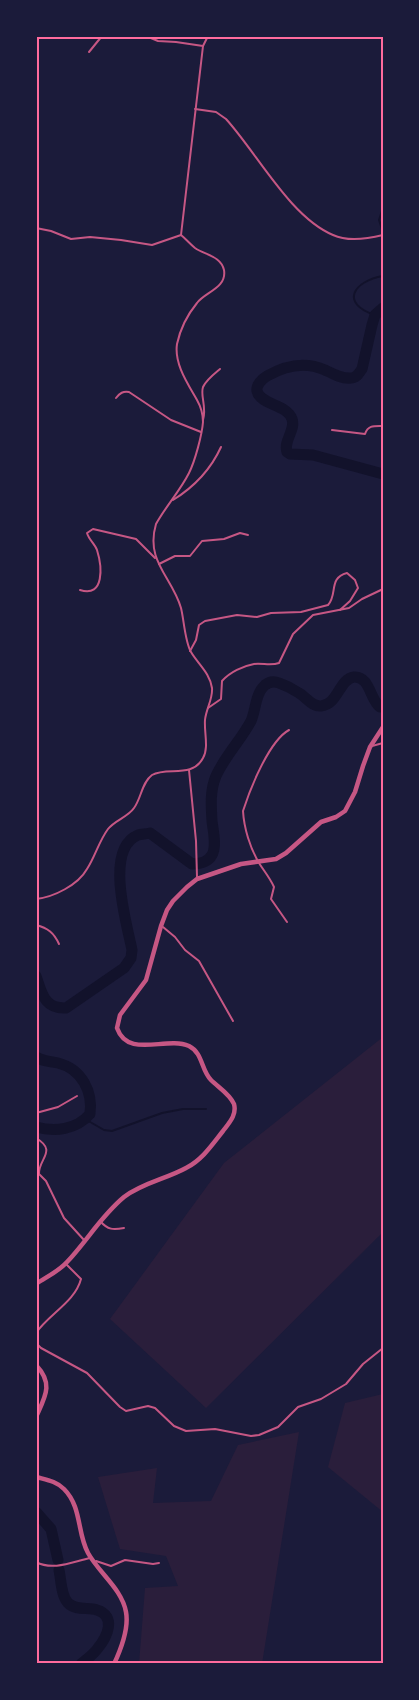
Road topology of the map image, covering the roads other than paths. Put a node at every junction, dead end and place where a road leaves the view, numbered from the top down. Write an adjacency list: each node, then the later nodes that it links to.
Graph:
1 (102, 36): 5 (lane)
2 (146, 36): 4 (lane)
3 (208, 36): 4 (lane)
4 (203, 46): 6 (lane)
5 (89, 52)
6 (195, 109): 8 (lane); 9 (lane)
7 (36, 228): 8 (lane)
8 (181, 235): 12 (lane)
9 (383, 235)
10 (220, 369): 12 (lane)
11 (116, 398): 15 (lane)
12 (203, 422): 15 (lane)
13 (383, 426): 14 (lane)
14 (332, 430)
15 (201, 432): 17 (lane)
16 (221, 446): 17 (lane)
17 (171, 501): 19 (lane)
18 (248, 535): 20 (lane)
19 (156, 558): 20 (lane); 22 (lane)
20 (158, 564): 24 (lane)
21 (383, 589): 23 (lane)
22 (80, 590)
23 (340, 610): 24 (lane); 25 (lane)
24 (190, 651): 25 (lane)
25 (208, 708): 30 (lane)
26 (383, 727): 29 (street)
27 (289, 730): 31 (lane)
28 (383, 743): 29 (lane)
29 (370, 747): 31 (street)
30 (189, 770): 32 (lane); 33 (lane)
31 (259, 863): 32 (street); 34 (lane)
32 (198, 879): 36 (street)
33 (36, 899)
34 (287, 922)
35 (36, 925): 37 (lane)
36 (161, 926): 38 (lane); 42 (street)
37 (59, 944)
38 (233, 1021)
39 (77, 1096): 40 (lane)
40 (36, 1112)
41 (36, 1138): 44 (lane)
42 (100, 1221): 43 (lane); 44 (street)
43 (124, 1228)
44 (85, 1242): 45 (street)
45 (66, 1264): 46 (street); 47 (lane)
46 (36, 1284)
47 (36, 1333)
48 (36, 1343): 49 (lane)
49 (383, 1348)
50 (36, 1365): 51 (street)
51 (36, 1417)
52 (36, 1477): 53 (street)
53 (92, 1559): 54 (lane); 55 (lane); 56 (street)
54 (36, 1562)
55 (159, 1563)
56 (114, 1664)

